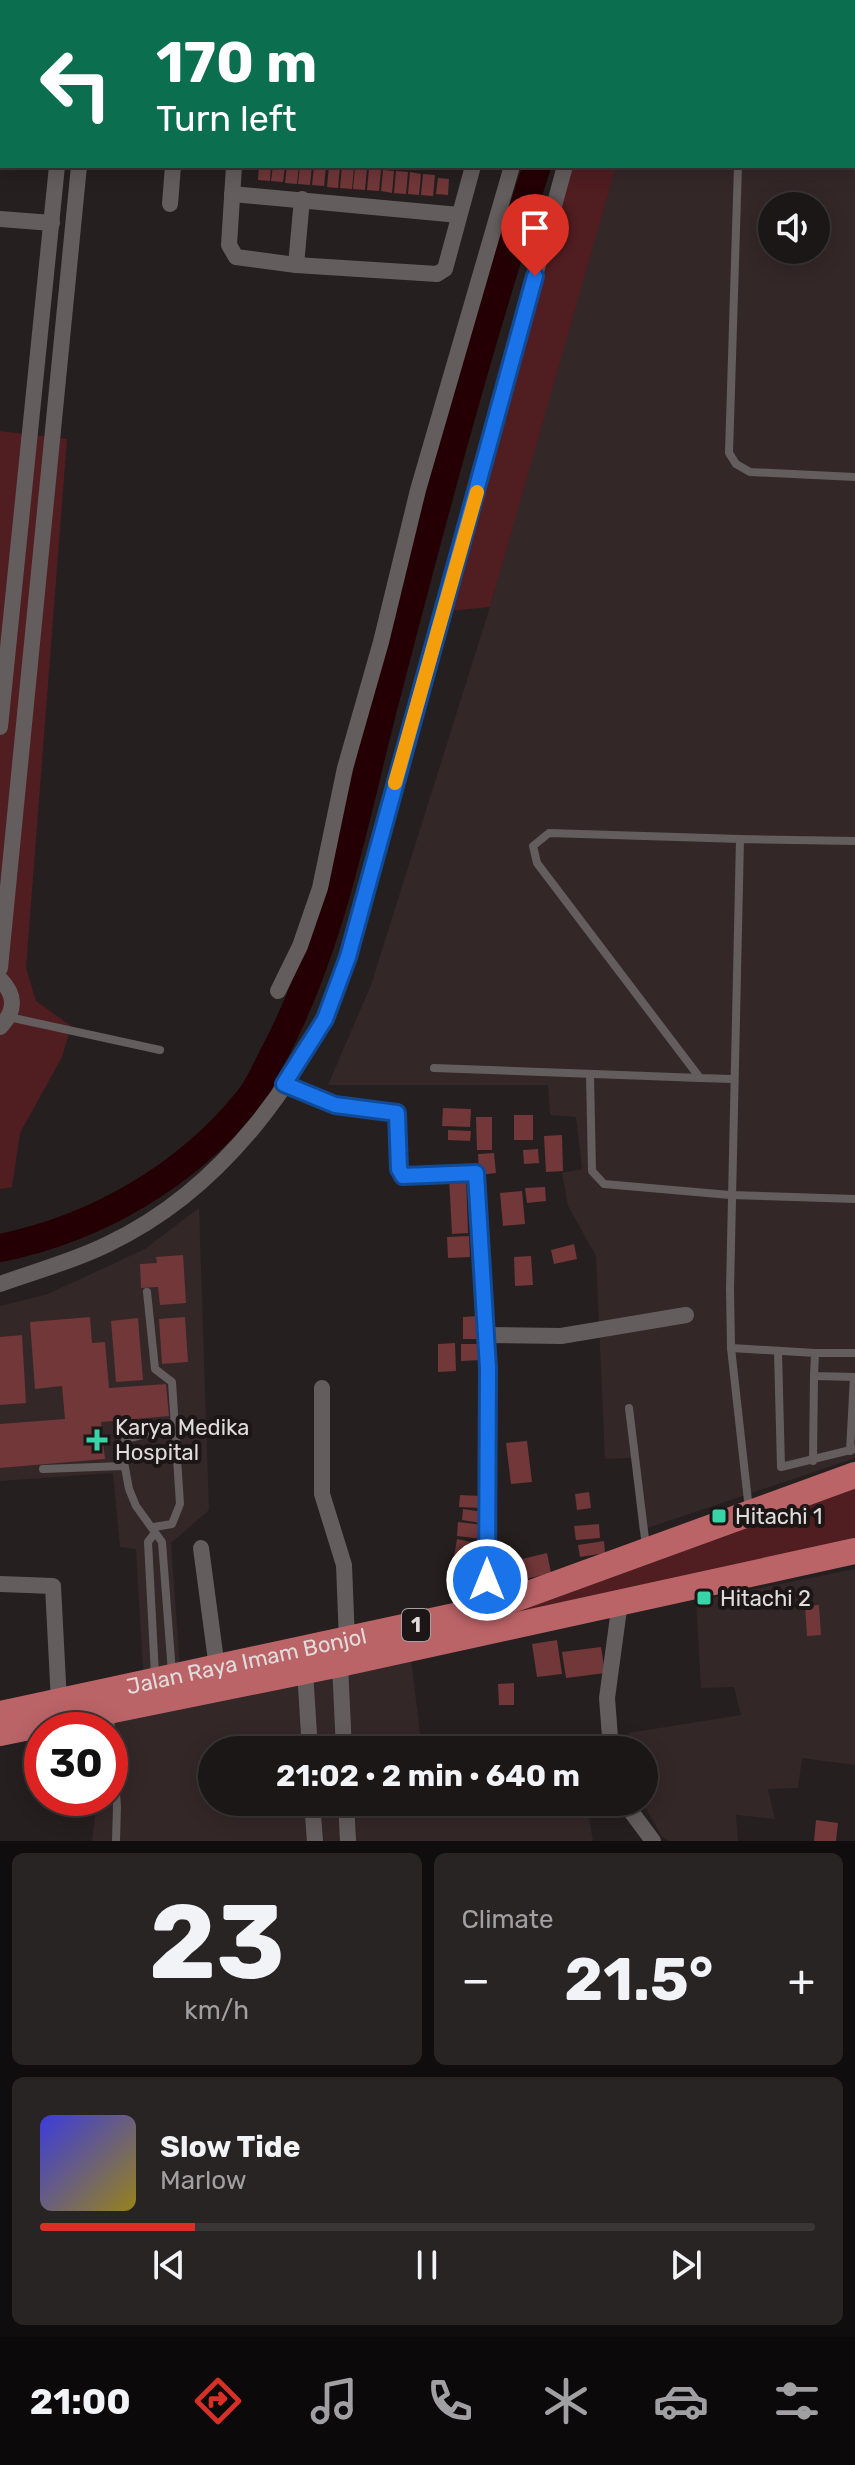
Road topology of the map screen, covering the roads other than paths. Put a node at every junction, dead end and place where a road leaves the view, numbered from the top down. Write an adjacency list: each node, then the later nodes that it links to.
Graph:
1 (57, 168): 14 (street)
2 (79, 168): 20 (street)
3 (173, 168): 11 (street)
4 (234, 168): 9 (street)
5 (472, 168): 12 (street)
6 (511, 168): 22 (street)
7 (564, 168): 29 (street)
8 (738, 168): 16 (lane)
9 (232, 194): 10 (street); 15 (street)
10 (302, 199): 12 (street); 15 (street)
11 (170, 204)
12 (459, 215): 15 (street)
13 (0, 219): 14 (street)
14 (52, 223): 17 (street)
15 (296, 265)
16 (855, 477)
17 (0, 727)
18 (740, 839): 19 (lane); 27 (lane); 28 (lane)
19 (855, 841)
20 (0, 968)
21 (0, 979): 23 (street)
22 (278, 991)
23 (5, 1022): 24 (lane)
24 (160, 1050)
25 (434, 1068): 26 (lane)
26 (590, 1074): 27 (lane); 30 (lane)
27 (700, 1078): 28 (lane)
28 (732, 1079): 30 (lane)
29 (284, 1084): 32 (street); 35 (street)
30 (730, 1195): 31 (lane); 36 (lane)
31 (855, 1199)
32 (0, 1284)
33 (147, 1292): 44 (lane)
34 (686, 1315): 35 (street)
35 (485, 1335): 56 (street)
36 (731, 1348): 37 (lane); 49 (lane)
37 (778, 1352): 38 (lane); 46 (lane)
38 (815, 1353): 39 (lane); 40 (lane)
39 (855, 1353)
40 (814, 1376): 41 (lane); 46 (lane)
41 (855, 1377): 45 (lane)
42 (322, 1388): 57 (street)
43 (629, 1408): 53 (lane)
44 (174, 1427): 47 (lane); 50 (lane)
45 (853, 1458): 46 (lane); 49 (highway, Jalan Raya Imam Bonjol / 1)
46 (813, 1461)
47 (123, 1466): 48 (lane); 50 (lane)
48 (43, 1469)
49 (749, 1511): 53 (highway, Jalan Raya Imam Bonjol / 1)
50 (154, 1531): 60 (lane); 60 (lane)
51 (201, 1548): 58 (street)
52 (855, 1551): 55 (highway, Jalan Raya Imam Bonjol / 1)
53 (646, 1552): 56 (highway, Jalan Raya Imam Bonjol / 1)
54 (0, 1584): 61 (street)
55 (620, 1602): 57 (highway, Jalan Raya Imam Bonjol / 1); 67 (street)
56 (487, 1609): 57 (highway, Jalan Raya Imam Bonjol / 1)
57 (344, 1652): 58 (highway, Jalan Raya Imam Bonjol / 1); 59 (highway, Jalan Raya Imam Bonjol / 1); 66 (street)
58 (217, 1668): 60 (highway, Jalan Raya Imam Bonjol / 1)
59 (305, 1671): 62 (highway, Jalan Raya Imam Bonjol / 1); 65 (street)
60 (164, 1680): 61 (highway, Jalan Raya Imam Bonjol / 1)
61 (59, 1702): 63 (highway, Jalan Raya Imam Bonjol / 1)
62 (110, 1711): 64 (highway, Jalan Raya Imam Bonjol / 1); 71 (lane)
63 (0, 1714)
64 (0, 1733)
65 (309, 1736)
66 (344, 1736)
67 (610, 1736)
68 (313, 1816): 72 (street)
69 (347, 1816): 73 (street)
70 (634, 1816): 74 (street)
71 (116, 1841)
72 (315, 1841)
73 (348, 1841)
74 (653, 1841)

